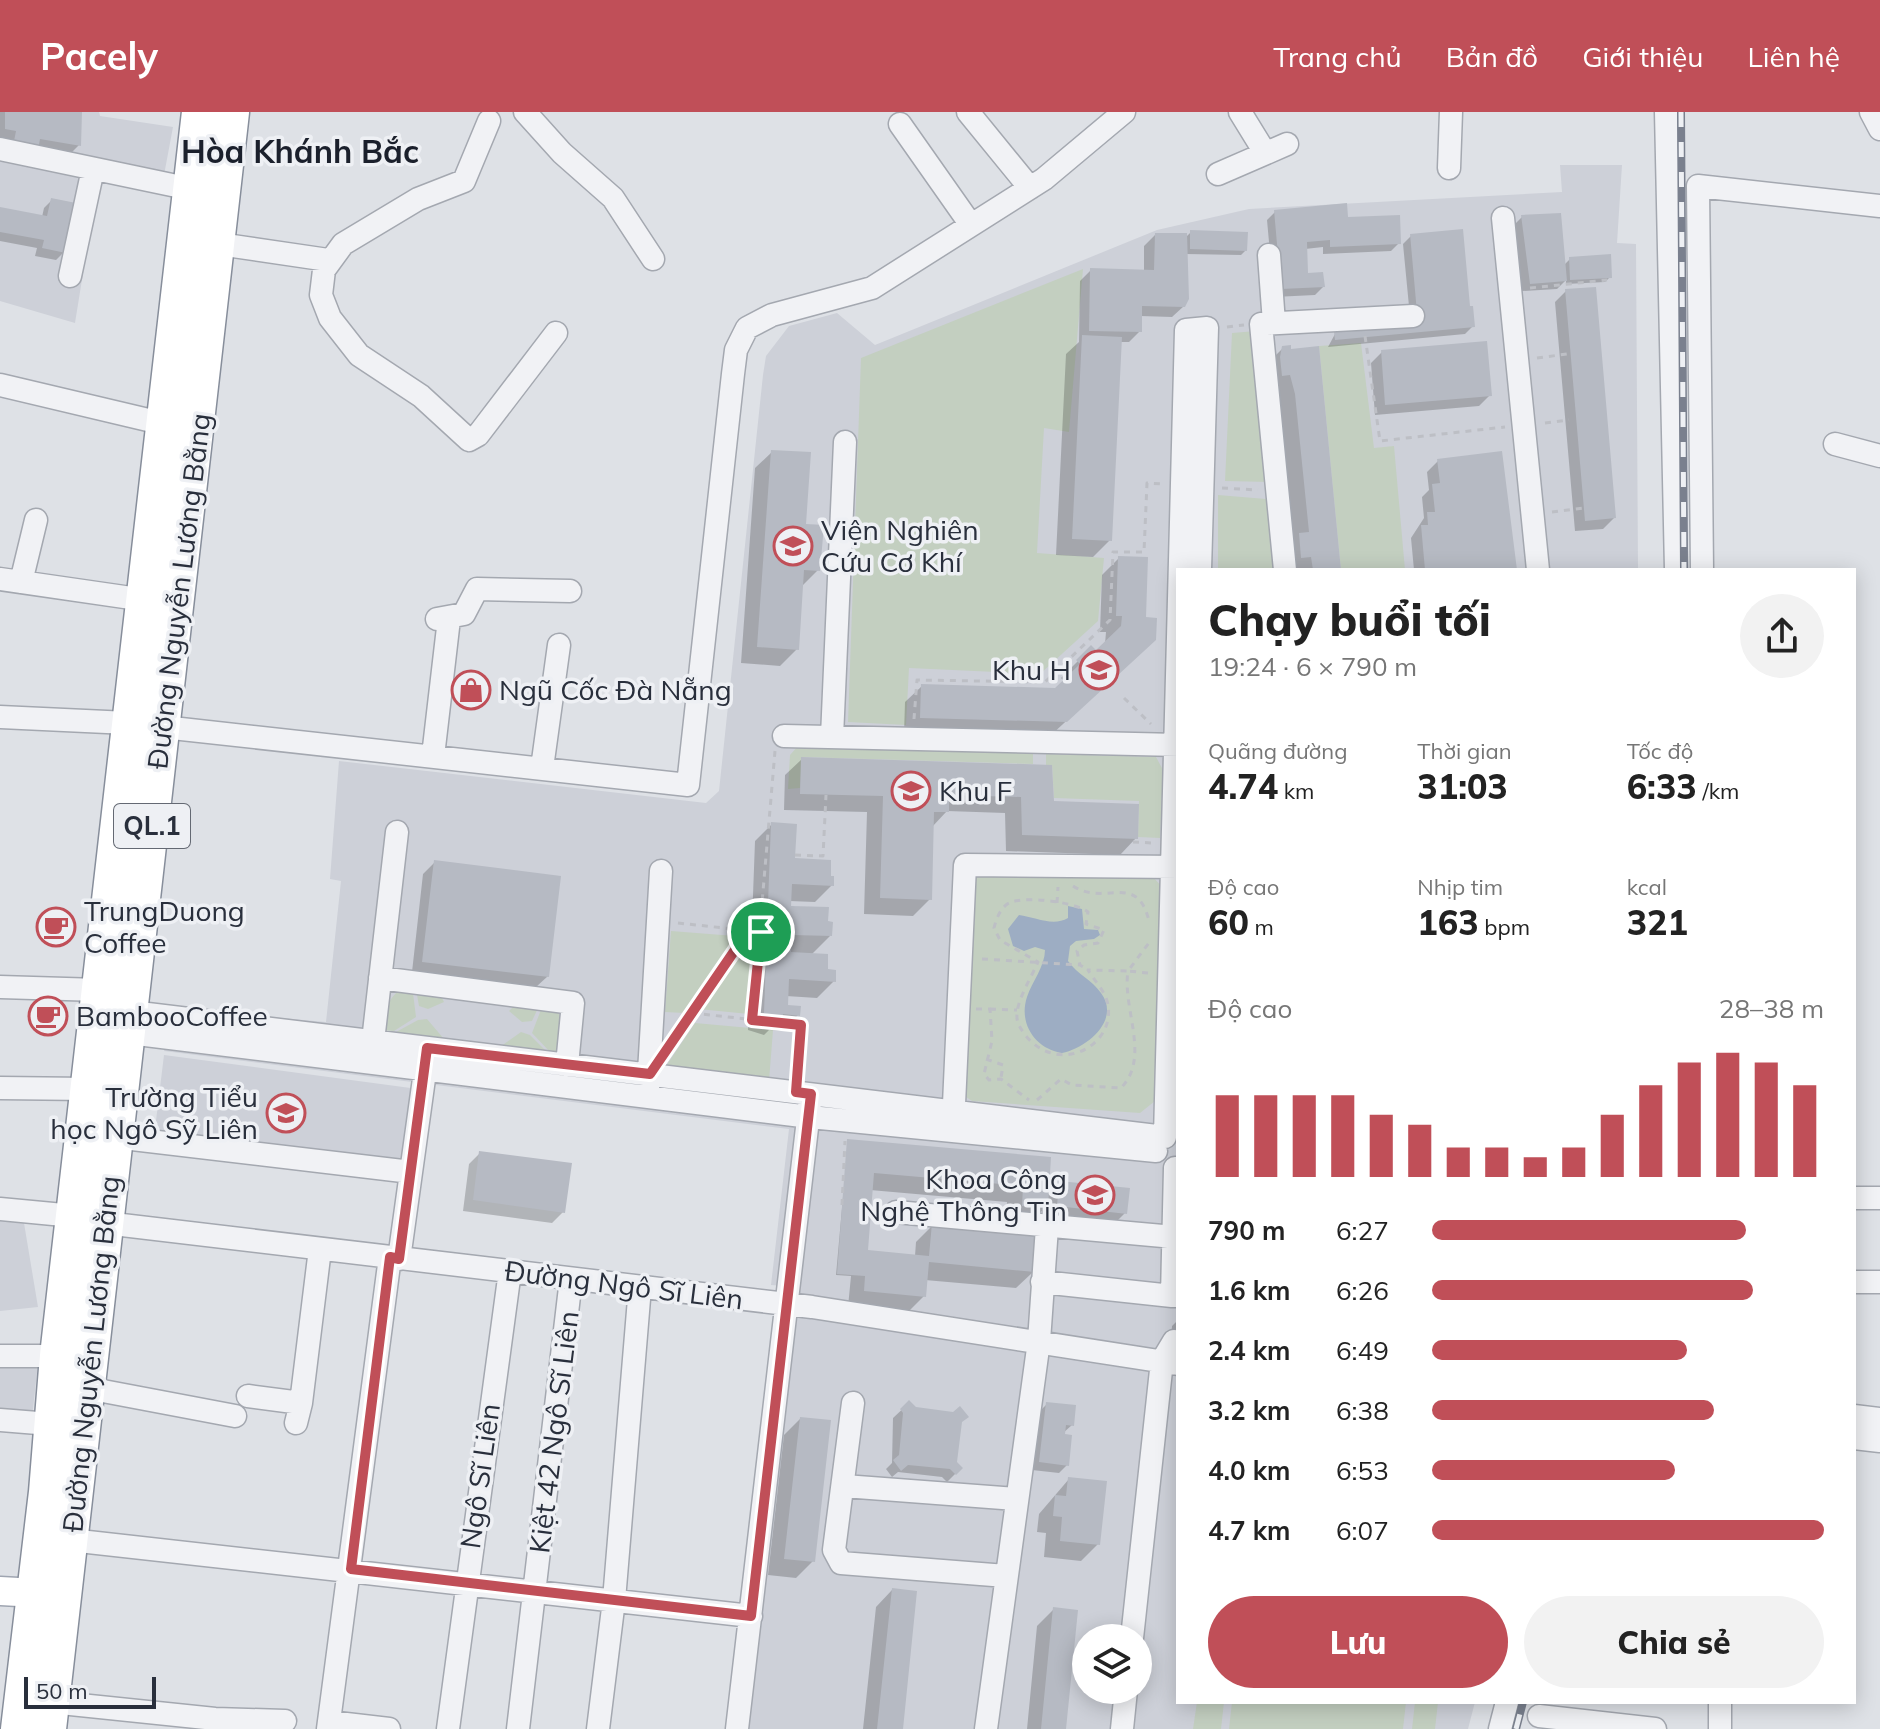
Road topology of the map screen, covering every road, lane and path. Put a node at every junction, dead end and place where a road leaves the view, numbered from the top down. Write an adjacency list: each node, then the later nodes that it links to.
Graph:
1 (199, 112): 20 (highway, Đường Nguyễn Lương Bằng / QL.1)
2 (232, 112): 24 (highway, Đường Nguyễn Lương Bằng / QL.1)
3 (525, 112): 26 (street)
4 (968, 112): 19 (street)
5 (1124, 112): 19 (street)
6 (1240, 112): 15 (street)
7 (1451, 112): 16 (street)
8 (1666, 112): 54 (street)
9 (1871, 112): 12 (street)
10 (489, 121): 27 (street)
11 (900, 124): 23 (street)
12 (1880, 129)
13 (1287, 144): 15 (street)
14 (0, 149): 17 (street)
15 (1264, 151): 18 (street)
16 (1449, 168)
17 (93, 169): 20 (street); 28 (street)
18 (1218, 174)
19 (1030, 188): 23 (street)
20 (191, 189): 40 (highway, Đường Nguyễn Lương Bằng / QL.1)
21 (1880, 206): 55 (street)
22 (1503, 218): 30 (street)
23 (971, 225): 69 (street)
24 (219, 244): 27 (street); 63 (highway, Đường Nguyễn Lương Bằng / QL.1)
25 (1269, 255): 33 (street)
26 (653, 259)
27 (328, 260): 35 (street)
28 (70, 276)
29 (1607, 280): 30 (path)
30 (1510, 290): 37 (street)
31 (1413, 316): 32 (street)
32 (1362, 318): 33 (street); 41 (path)
33 (1267, 323): 34 (path); 46 (street)
34 (1197, 329): 45 (street)
35 (556, 333)
36 (1567, 354): 37 (path)
37 (1517, 360): 41 (street)
38 (0, 385): 40 (street)
39 (1569, 420): 41 (path)
40 (165, 424): 58 (highway, Đường Nguyễn Lương Bằng / QL.1)
41 (1524, 425): 48 (street)
42 (845, 442): 65 (street)
43 (1835, 444): 44 (street)
44 (1880, 456)
45 (1191, 485): 46 (path); 50 (street); 51 (street); 66 (path)
46 (1277, 492): 52 (street)
47 (1584, 508): 48 (path)
48 (1533, 514): 53 (street)
49 (36, 520): 56 (street)
50 (1186, 568)
51 (1200, 568)
52 (1285, 568)
53 (1538, 568)
54 (1676, 568)
55 (1702, 568)
56 (11, 580): 58 (street)
57 (570, 591): 68 (street)
58 (145, 600): 62 (highway, Đường Nguyễn Lương Bằng / QL.1)
59 (559, 645): 69 (street)
60 (1124, 698): 67 (path)
61 (0, 717): 62 (street)
62 (128, 723): 90 (highway, Đường Nguyễn Lương Bằng / QL.1)
63 (163, 727): 68 (street); 96 (highway, Đường Nguyễn Lương Bằng / QL.1)
64 (784, 736): 65 (street); 81 (path)
65 (832, 737): 66 (street)
66 (912, 739): 67 (street)
67 (1176, 746): 71 (street)
68 (433, 756): 69 (street)
69 (542, 768)
70 (826, 795): 73 (path)
71 (1176, 797): 74 (street)
72 (397, 832): 88 (street)
73 (795, 855)
74 (1175, 867): 110 (street); 112 (street)
75 (661, 871): 79 (street)
76 (1058, 884): 78 (path)
77 (1071, 884): 86 (path)
78 (1057, 903): 83 (path); 84 (path)
79 (658, 921): 80 (path); 102 (street)
80 (748, 931): 81 (path); 94 (path)
81 (761, 932): 95 (path)
82 (970, 958): 83 (path)
83 (1038, 962): 84 (path); 93 (path)
84 (1080, 965): 85 (path)
85 (1088, 970): 86 (path); 93 (path)
86 (1128, 971): 87 (path); 103 (path)
87 (1160, 973)
88 (380, 978): 97 (street); 100 (street)
89 (0, 987): 90 (street)
90 (97, 1006): 96 (highway); 105 (highway, Đường Nguyễn Lương Bằng / QL.1)
91 (968, 1008): 92 (path)
92 (990, 1009): 93 (path); 99 (path)
93 (1017, 1010)
94 (692, 1013): 95 (path); 102 (path)
95 (752, 1020): 106 (path)
96 (130, 1023): 97 (street); 101 (street); 111 (highway, Đường Nguyễn Lương Bằng / QL.1)
97 (373, 1041): 98 (street)
98 (427, 1048): 100 (street); 101 (street)
99 (986, 1059): 103 (path); 103 (path)
100 (567, 1065): 102 (street)
101 (426, 1072): 107 (street); 114 (street)
102 (650, 1074): 106 (street); 107 (street)
103 (1001, 1079)
104 (0, 1088): 105 (street)
105 (88, 1089): 121 (highway, Đường Nguyễn Lương Bằng / QL.1)
106 (803, 1093): 108 (street); 110 (street)
107 (647, 1098): 108 (street)
108 (810, 1117): 109 (street); 133 (street)
109 (846, 1121): 110 (street); 118 (path)
110 (953, 1122): 112 (street)
111 (115, 1137): 114 (street); 121 (highway, Đường Nguyễn Lương Bằng / QL.1)
112 (1166, 1142): 113 (street)
113 (1176, 1168)
114 (411, 1172): 125 (street)
115 (1176, 1191): 123 (street)
116 (1856, 1198): 117 (street)
117 (1880, 1198)
118 (842, 1205)
119 (0, 1209): 121 (street, Đường Ngô Sĩ Liên)
120 (896, 1212): 122 (street)
121 (90, 1220): 124 (street, Đường Ngô Sĩ Liên); 137 (highway, Đường Nguyễn Lương Bằng / QL.1); 139 (highway, Đường Nguyễn Lương Bằng / QL.1)
122 (1047, 1227): 123 (street); 128 (street)
123 (1174, 1237): 132 (street)
124 (320, 1249): 125 (street, Đường Ngô Sĩ Liên); 140 (street)
125 (394, 1258): 126 (street, Đường Ngô Sĩ Liên); 154 (street)
126 (510, 1271): 127 (street, Đường Ngô Sĩ Liên); 156 (street, Ngô Sĩ Liên)
127 (571, 1279): 131 (street, Đường Ngô Sĩ Liên); 158 (street, Kiệt 42 Ngô Sĩ Liên)
128 (1042, 1282): 132 (street); 134 (street)
129 (1856, 1282): 130 (street)
130 (1880, 1282)
131 (640, 1287): 133 (street, Đường Ngô Sĩ Liên); 160 (street)
132 (1175, 1296)
133 (788, 1305): 134 (street, Đường Ngô Sĩ Liên); 161 (street)
134 (1039, 1341): 138 (street, Đường Ngô Sĩ Liên); 152 (street)
135 (1176, 1342): 138 (street)
136 (0, 1356): 137 (street)
137 (57, 1356): 146 (highway, Đường Nguyễn Lương Bằng / QL.1)
138 (1170, 1370): 162 (street)
139 (87, 1388): 142 (street); 153 (highway, Đường Nguyễn Lương Bằng / QL.1)
140 (248, 1396)
141 (853, 1403): 151 (street)
142 (235, 1416)
143 (1856, 1416): 144 (street)
144 (1880, 1419)
145 (0, 1420): 146 (street)
146 (50, 1424): 159 (highway, Đường Nguyễn Lương Bằng / QL.1)
147 (1856, 1438): 148 (street)
148 (1880, 1441)
149 (1856, 1453): 150 (street)
150 (1880, 1456)
151 (844, 1486): 152 (street); 155 (street)
152 (1016, 1499): 155 (street)
153 (70, 1540): 154 (street); 159 (highway, Đường Nguyễn Lương Bằng / QL.1)
154 (351, 1569): 156 (street); 170 (street)
155 (1006, 1576): 177 (street)
156 (465, 1583): 158 (street); 173 (street, Ngô Sĩ Liên)
157 (0, 1591): 159 (main road)
158 (536, 1591): 160 (street); 174 (street, Kiệt 42 Ngô Sĩ Liên)
159 (49, 1594): 166 (highway, QL.1); 171 (highway, QL.1)
160 (614, 1600): 161 (street); 175 (street)
161 (751, 1616): 176 (street)
162 (1134, 1624)
163 (1125, 1704): 178 (street)
164 (1506, 1704): 179 (street)
165 (1720, 1704): 181 (street)
166 (50, 1715): 169 (street)
167 (1539, 1716): 180 (street)
168 (285, 1721): 169 (street)
169 (215, 1724)
170 (328, 1725): 172 (street)
171 (18, 1729)
172 (389, 1729)
173 (448, 1729)
174 (518, 1729)
175 (598, 1729)
176 (737, 1729)
177 (986, 1729)
178 (1122, 1729)
179 (1500, 1729)
180 (1655, 1729)
181 (1720, 1729)

